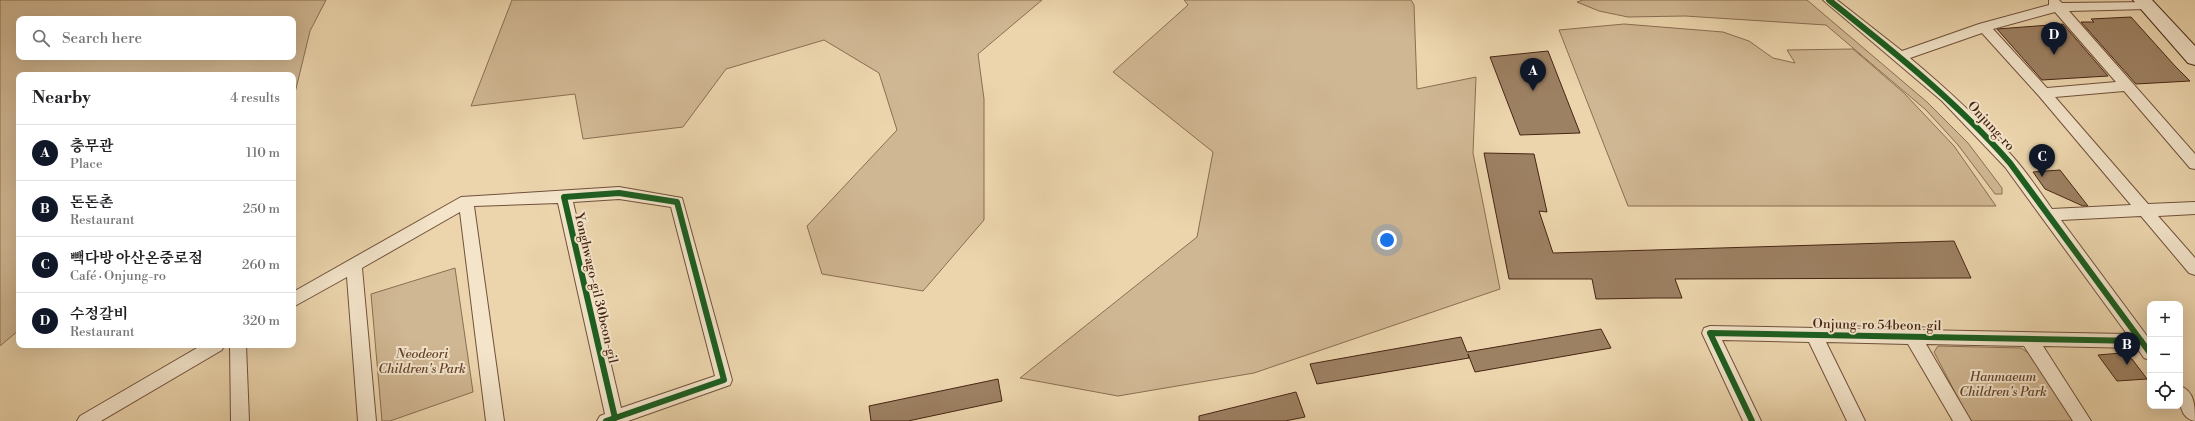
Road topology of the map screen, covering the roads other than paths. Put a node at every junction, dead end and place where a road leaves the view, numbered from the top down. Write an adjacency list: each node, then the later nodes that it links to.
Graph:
1 (1829, 0): 5 (street, Onjung-ro)
2 (2055, 3): 3 (street); 4 (street); 7 (street)
3 (2145, 3): 6 (main road)
4 (1984, 27): 5 (street); 8 (street)
5 (1899, 57): 14 (street, Onjung-ro)
6 (2195, 58)
7 (2126, 86): 8 (street); 9 (street)
8 (2044, 93): 13 (street)
9 (2195, 164)
10 (564, 197): 11 (street, Yonghwago-gil 30beon-gil); 26 (street, Yonghwago-gil 30beon-gil); 26 (street, Yonghwago-gil 30beon-gil)
11 (466, 201): 15 (street, Yonghwago-gil 30beon-gil); 30 (street)
12 (2195, 208): 13 (street)
13 (2146, 211): 14 (street); 16 (street)
14 (2049, 215): 21 (street, Onjung-ro)
15 (354, 265): 17 (street, Yonghwago-gil 30beon-gil); 29 (street)
16 (2195, 269)
17 (296, 298)
18 (1814, 335): 19 (street, Onjung-ro 54beon-gil); 31 (street, Onjung-ro 54beon-gil); 32 (street)
19 (1913, 337): 20 (street, Onjung-ro 54beon-gil); 33 (street)
20 (2029, 339): 21 (street, Onjung-ro 54beon-gil); 34 (street)
21 (2146, 347)
22 (211, 348): 27 (street)
23 (238, 348): 28 (street)
24 (2183, 397): 25 (street)
25 (2195, 414)
26 (610, 419)
27 (86, 421)
28 (240, 421)
29 (367, 421)
30 (495, 421)
31 (1752, 421)
32 (1856, 421)
33 (1962, 421)
34 (2082, 421)

